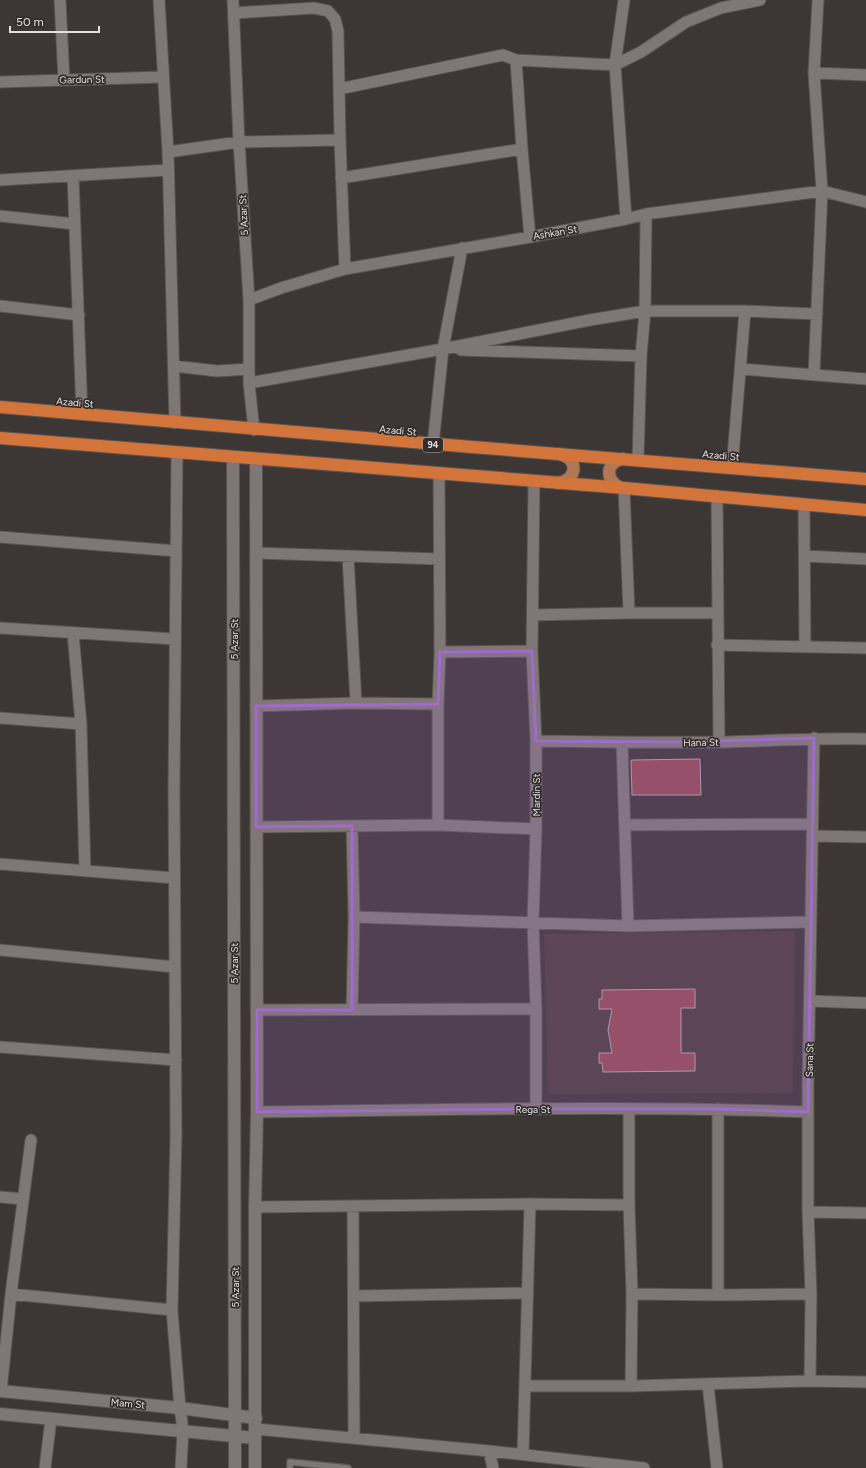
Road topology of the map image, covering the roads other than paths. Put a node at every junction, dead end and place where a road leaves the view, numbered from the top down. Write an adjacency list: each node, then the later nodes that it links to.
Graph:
1 (60, 0): 13 (street)
2 (159, 0): 12 (street)
3 (233, 0): 7 (street, 5 Azar St)
4 (624, 0): 9 (street)
5 (760, 0): 9 (street)
6 (818, 0): 10 (street)
7 (234, 13): 15 (street); 17 (street, 5 Azar St)
8 (516, 60): 9 (street); 15 (street); 18 (street)
9 (615, 65): 28 (street)
10 (814, 73): 11 (street); 24 (street)
11 (866, 75)
12 (163, 77): 13 (street, Gardun St); 19 (street)
13 (64, 80): 14 (street, Gardun St)
14 (0, 82)
15 (339, 89): 16 (street)
16 (340, 140): 17 (street); 22 (street)
17 (239, 142): 19 (street); 33 (street, 5 Azar St)
18 (522, 148): 22 (street); 30 (street)
19 (168, 152): 20 (street)
20 (168, 170): 21 (street); 41 (street)
21 (73, 176): 23 (street); 29 (street)
22 (341, 178): 32 (street)
23 (0, 180)
24 (822, 191): 25 (street, Ashkan St); 26 (street, Ashkan St); 37 (street)
25 (866, 202)
26 (646, 214): 28 (street, Ashkan St); 35 (street)
27 (0, 216): 29 (street)
28 (626, 219): 30 (street, Ashkan St)
29 (75, 224): 38 (street)
30 (530, 237): 31 (street, Ashkan St)
31 (462, 248): 32 (street, Ashkan St); 39 (street)
32 (345, 268): 33 (street, Ashkan St)
33 (249, 300): 42 (street, 5 Azar St)
34 (0, 306): 38 (street)
35 (645, 311): 36 (street); 39 (street); 40 (street)
36 (745, 311): 37 (street); 43 (street)
37 (817, 314): 44 (street)
38 (79, 315): 48 (street)
39 (443, 349): 40 (street); 46 (street); 52 (street)
40 (641, 356): 58 (street)
41 (174, 366): 42 (street); 49 (street)
42 (249, 369): 46 (street, 5 Azar St)
43 (741, 369): 44 (street); 59 (street)
44 (814, 375): 45 (street)
45 (866, 379)
46 (249, 383): 50 (street, 5 Azar St)
47 (0, 407): 48 (highway, Azadi St / 94)
48 (82, 414): 49 (highway, Azadi St / 94)
49 (175, 423): 50 (highway, Azadi St / 94)
50 (254, 430): 52 (highway, Azadi St / 94)
51 (0, 438): 53 (highway)
52 (433, 445): 54 (highway, Azadi St / 94)
53 (177, 453): 55 (highway); 69 (street)
54 (560, 454): 57 (highway, Azadi St / 94); 63 (main road)
55 (234, 457): 56 (highway); 107 (main road, 5 Azar St)
56 (256, 459): 60 (highway); 70 (main road, 5 Azar St)
57 (622, 459): 58 (highway, Azadi St / 94); 64 (main road)
58 (638, 460): 59 (highway, Azadi St / 94)
59 (732, 468): 61 (highway, Azadi St / 94)
60 (439, 473): 62 (highway); 73 (street)
61 (866, 479)
62 (534, 481): 63 (highway); 77 (street, Mardin St)
63 (558, 483): 64 (highway)
64 (621, 487): 65 (highway); 75 (street)
65 (717, 496): 66 (highway); 76 (street)
66 (804, 504): 67 (highway); 72 (street)
67 (866, 510)
68 (0, 538): 69 (street)
69 (176, 551): 80 (street)
70 (256, 553): 71 (street); 88 (main road, 5 Azar St)
71 (348, 556): 73 (street); 86 (street)
72 (805, 556): 74 (street); 82 (street)
73 (439, 559): 85 (street)
74 (866, 559)
75 (629, 613): 76 (street); 77 (street)
76 (717, 613): 81 (street)
77 (533, 615): 84 (street, Mardin St)
78 (0, 628): 79 (street)
79 (73, 633): 80 (street); 90 (street)
80 (174, 640): 106 (street)
81 (717, 645): 82 (street); 95 (street)
82 (805, 647): 83 (street)
83 (866, 648)
84 (532, 651): 85 (street); 93 (street, Mardin St)
85 (440, 652): 87 (street)
86 (356, 703): 87 (street); 88 (street)
87 (438, 704): 97 (street)
88 (256, 706): 100 (main road, 5 Azar St)
89 (0, 718): 90 (street)
90 (81, 724): 105 (street)
91 (814, 738): 92 (street, Hana St); 95 (street, Hana St); 96 (street, Sana St)
92 (866, 739)
93 (536, 741): 94 (street, Hana St); 101 (street, Mardin St)
94 (622, 742): 95 (street, Hana St); 98 (street)
95 (719, 742)
96 (812, 824): 98 (street); 102 (street, Sana St)
97 (438, 825): 99 (street); 101 (street)
98 (626, 825): 112 (street)
99 (352, 826): 100 (street); 109 (street)
100 (256, 827): 108 (main road, 5 Azar St)
101 (536, 829): 111 (street, Mardin St)
102 (812, 836): 103 (street); 110 (street, Sana St)
103 (866, 838)
104 (0, 864): 105 (street)
105 (85, 871): 106 (street)
106 (174, 878): 114 (street)
107 (234, 885): 108 (main road); 151 (main road, 5 Azar St)
108 (256, 886): 118 (main road, 5 Azar St)
109 (354, 917): 111 (street); 119 (street)
110 (811, 922): 112 (street); 115 (street, Sana St)
111 (533, 923): 112 (street); 117 (street, Mardin St)
112 (628, 926)
113 (0, 950): 114 (street)
114 (175, 967): 121 (street)
115 (810, 1001): 116 (street); 126 (street, Sana St)
116 (866, 1003)
117 (536, 1009): 119 (street); 122 (street, Mardin St)
118 (257, 1010): 119 (street); 125 (main road, 5 Azar St)
119 (352, 1010)
120 (0, 1047): 121 (street)
121 (176, 1060): 142 (street)
122 (536, 1108): 123 (street, Rega St); 125 (street, Rega St)
123 (629, 1109): 124 (street, Rega St); 131 (street)
124 (718, 1109): 126 (street, Rega St); 140 (street)
125 (257, 1112): 132 (main road, 5 Azar St)
126 (808, 1112): 134 (street, Sana St)
127 (31, 1140): 129 (street)
128 (0, 1197): 129 (street)
129 (23, 1199): 137 (street)
130 (530, 1204): 131 (street); 133 (street); 136 (street)
131 (629, 1205): 138 (street)
132 (255, 1207): 133 (street); 153 (main road, 5 Azar St)
133 (353, 1207): 141 (street)
134 (808, 1212): 135 (street); 139 (street, Sana St)
135 (866, 1213)
136 (528, 1292): 141 (street); 146 (street)
137 (11, 1294): 142 (street); 148 (street)
138 (632, 1294): 140 (street); 147 (street)
139 (811, 1294): 140 (street); 143 (street, Sana St)
140 (718, 1295)
141 (354, 1296): 156 (street)
142 (172, 1310): 149 (street)
143 (810, 1381): 144 (street); 145 (street)
144 (866, 1382)
145 (708, 1384): 147 (street); 167 (street)
146 (525, 1386): 147 (street); 158 (street)
147 (631, 1386)
148 (1, 1391): 149 (main road, Mam St)
149 (180, 1408): 151 (main road, Mam St); 154 (street)
150 (0, 1414): 152 (main road)
151 (235, 1415): 153 (main road, Mam St); 155 (main road, 5 Azar St)
152 (51, 1419): 154 (main road); 159 (street)
153 (256, 1428): 155 (main road); 156 (street); 162 (main road, 5 Azar St)
154 (183, 1430): 155 (main road); 160 (street)
155 (235, 1436): 161 (main road, 5 Azar St)
156 (354, 1437): 157 (street)
157 (489, 1451): 158 (street); 165 (street)
158 (523, 1454): 166 (street)
159 (45, 1468)
160 (181, 1468)
161 (235, 1468)
162 (255, 1468)
163 (290, 1468): 164 (lane)
164 (348, 1468)
165 (494, 1468)
166 (644, 1468)
167 (717, 1468)

